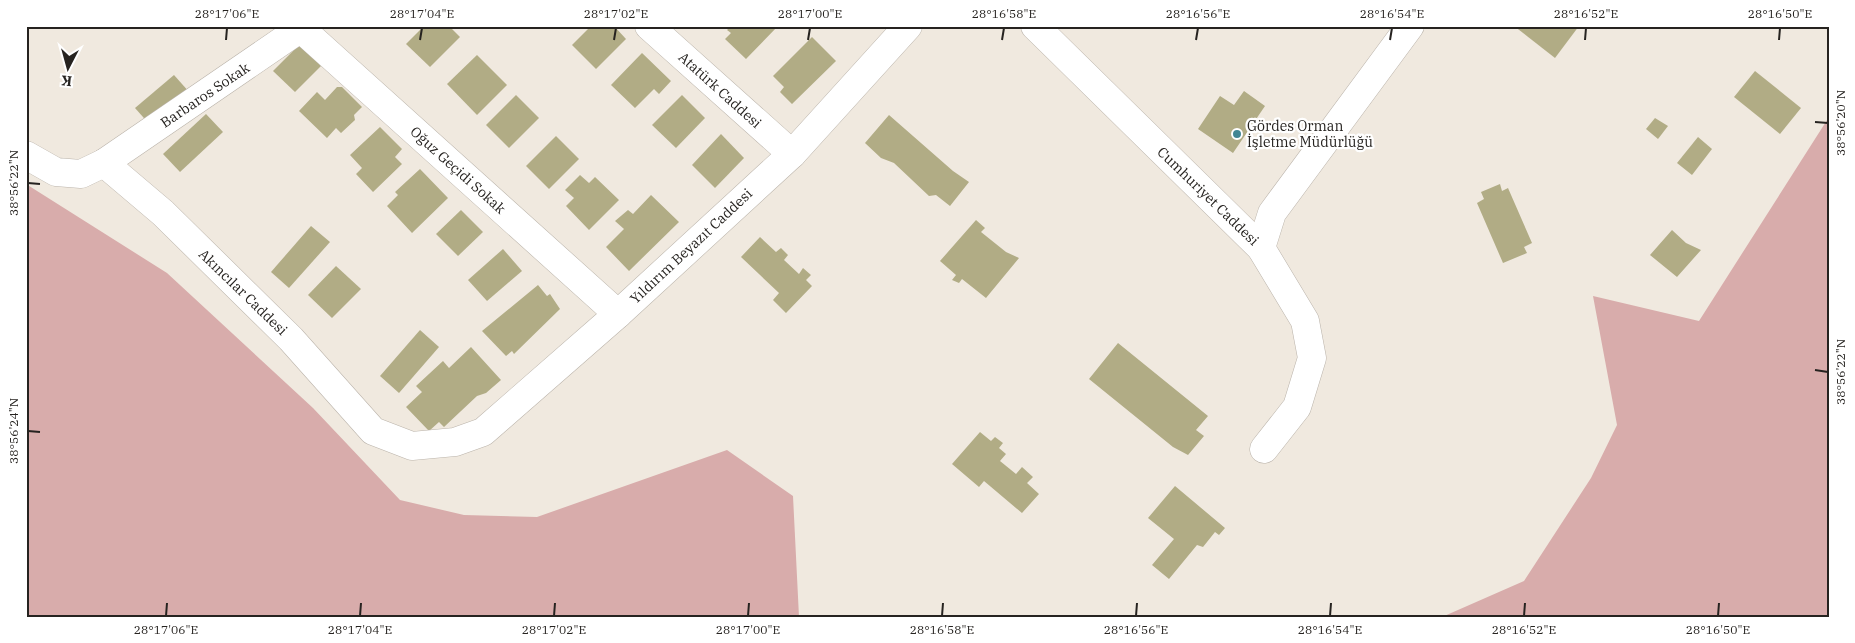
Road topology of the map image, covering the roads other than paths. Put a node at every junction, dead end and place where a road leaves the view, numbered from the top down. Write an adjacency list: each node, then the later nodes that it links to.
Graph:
1 (649, 26): 6 (street, Atatürk Caddesi)
2 (908, 26): 6 (street, Yıldırım Beyazıt Caddesi)
3 (1035, 26): 9 (street, Cumhuriyet Caddesi)
4 (1410, 26): 9 (street)
5 (302, 27): 8 (street, Barbaros Sokak); 10 (street, Oğuz Geçidi Sokak)
6 (792, 154): 10 (street, Yıldırım Beyazıt Caddesi)
7 (26, 155): 8 (street)
8 (104, 163): 11 (street, Akıncılar Caddesi)
9 (1261, 248): 12 (street, Cumhuriyet Caddesi)
10 (618, 314): 11 (street, Yıldırım Beyazıt Caddesi)
11 (455, 442)
12 (1264, 449)

